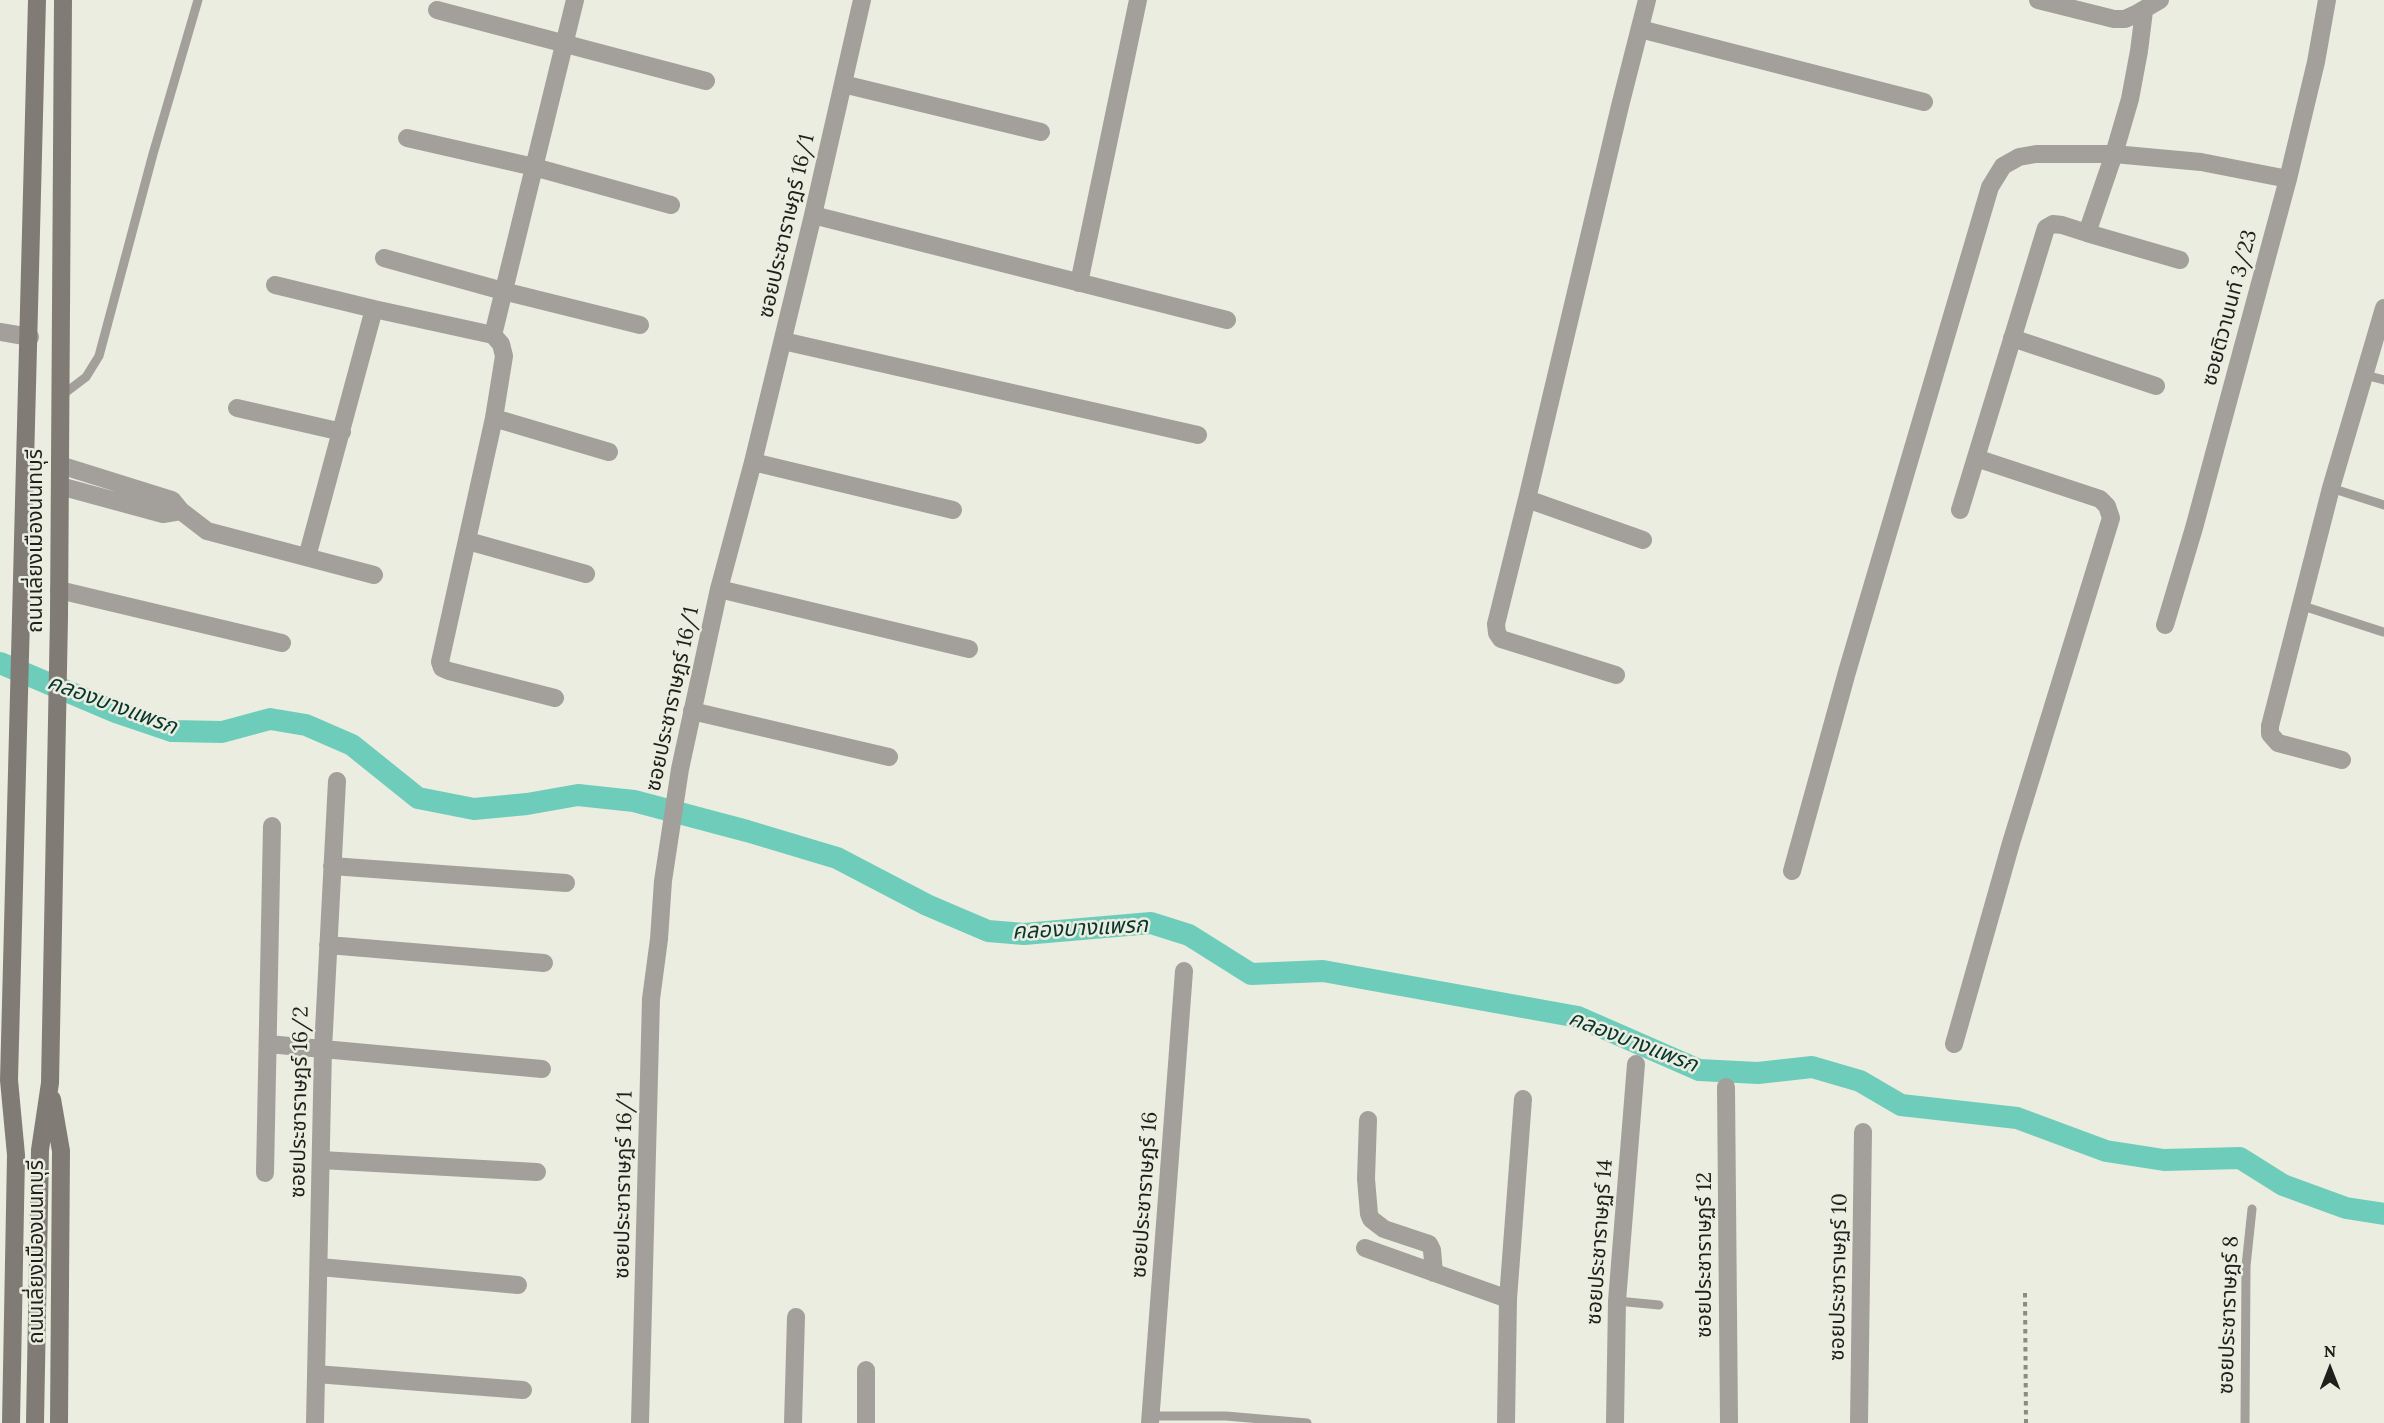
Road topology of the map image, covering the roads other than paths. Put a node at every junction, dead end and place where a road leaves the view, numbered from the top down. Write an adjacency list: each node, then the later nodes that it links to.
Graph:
1 (38, 0): 37 (main road, ถนนเลี่ยงเมืองนนทบุรี)
2 (63, 0): 43 (main road, ถนนเลี่ยงเมืองนนทบุรี)
3 (198, 0): 43 (lane)
4 (575, 0): 14 (street)
5 (862, 0): 16 (street, ซอยประชาราษฎร์ 16/1)
6 (1138, 0): 28 (street)
7 (1647, 0): 13 (street)
8 (2038, 0): 12 (street)
9 (2160, 0): 12 (street)
10 (2327, 0): 22 (street, ซอยติวานนท์ 3/23)
11 (437, 10): 14 (street)
12 (2144, 11): 20 (street)
13 (1640, 29): 17 (street); 54 (street)
14 (562, 45): 15 (street); 21 (street)
15 (706, 81)
16 (843, 84): 18 (street); 24 (street, ซอยประชาราษฎร์ 16/1)
17 (1924, 102)
18 (1041, 132)
19 (407, 138): 21 (street)
20 (2114, 154): 22 (street); 25 (street); 79 (street)
21 (534, 167): 23 (street); 30 (street)
22 (2288, 179): 67 (street, ซอยติวานนท์ 3/23)
23 (671, 205)
24 (813, 215): 28 (street); 39 (street, ซอยประชาราษฎร์ 16/1)
25 (2087, 233): 27 (street); 38 (street)
26 (384, 258): 30 (street)
27 (2180, 260)
28 (1079, 283): 33 (street)
29 (275, 285): 32 (street)
30 (503, 291): 34 (street); 36 (street)
31 (2384, 308): 40 (street)
32 (374, 309): 36 (street); 46 (street)
33 (1227, 320)
34 (640, 325)
35 (0, 332): 37 (street)
36 (494, 335): 45 (street)
37 (30, 337): 89 (main road, ถนนเลี่ยงเมืองนนทบุรี)
38 (2012, 338): 42 (street); 49 (street)
39 (783, 341): 47 (street); 50 (street, ซอยประชาราษฎร์ 16/1)
40 (2365, 375): 41 (lane); 53 (street)
41 (2384, 380)
42 (2156, 386)
43 (59, 397): 51 (main road, ถนนเลี่ยงเมืองนนทบุรี)
44 (237, 408): 46 (street)
45 (495, 418): 48 (street); 60 (street)
46 (342, 432): 61 (street)
47 (1198, 435)
48 (609, 452)
49 (1976, 458): 57 (street); 85 (street)
50 (753, 462): 56 (street); 64 (street, ซอยประชาราษฎร์ 16/1)
51 (60, 465): 52 (main road, ถนนเลี่ยงเมืองนนทบุรี); 58 (street)
52 (60, 486): 58 (street); 65 (main road, ถนนเลี่ยงเมืองนนทบุรี)
53 (2331, 488): 55 (lane); 66 (street)
54 (1527, 499): 59 (street); 71 (street)
55 (2384, 505)
56 (953, 510)
57 (1960, 510)
58 (181, 511): 61 (street)
59 (1643, 540)
60 (468, 541): 62 (street); 72 (street)
61 (307, 557): 63 (street)
62 (586, 574)
63 (374, 575)
64 (719, 589): 70 (street); 73 (street, ซอยประชาราษฎร์ 16/1)
65 (59, 590): 69 (street); 90 (main road, ถนนเลี่ยงเมืองนนทบุรี)
66 (2301, 605): 68 (lane); 75 (street)
67 (2165, 625)
68 (2383, 632)
69 (282, 643)
70 (969, 649)
71 (1616, 675)
72 (555, 698)
73 (692, 711): 74 (street); 116 (street, ซอยประชาราษฎร์ 16/1)
74 (889, 757)
75 (2342, 760)
76 (337, 781): 78 (street, ซอยประชาราษฎร์ 16/2)
77 (272, 826): 84 (street)
78 (332, 866): 80 (street); 81 (street, ซอยประชาราษฎร์ 16/2)
79 (1792, 872)
80 (566, 883)
81 (328, 945): 82 (street); 86 (street, ซอยประชาราษฎร์ 16/2)
82 (544, 963)
83 (1184, 971): 111 (street, ซอยประชาราษฎร์ 16)
84 (268, 1044): 86 (street); 98 (street)
85 (1954, 1044)
86 (323, 1049): 88 (street); 96 (street, ซอยประชาราษฎร์ 16/2)
87 (1636, 1064): 105 (street, ซอยประชาราษฏร์ 14)
88 (542, 1069)
89 (9, 1080): 94 (main road, ถนนเลี่ยงเมืองนนทบุรี); 112 (main road, ถนนเลี่ยงเมืองนนทบุรี)
90 (50, 1083): 113 (main road, ถนนเลี่ยงเมืองนนทบุรี); 114 (main road, ถนนเลี่ยงเมืองนนทบุรี)
91 (1726, 1087): 122 (street, ซอยประชาราษฏร์ 12)
92 (1523, 1099): 104 (street)
93 (1368, 1120): 102 (street)
94 (0, 1128)
95 (1863, 1132): 123 (street, ซอยประชาราษฏร์ 10)
96 (321, 1160): 97 (street); 101 (street, ซอยประชาราษฎร์ 16/2)
97 (537, 1172)
98 (265, 1173)
99 (2252, 1209): 124 (lane, ซอยประชาราษฎร์ 8)
100 (1365, 1248): 102 (street)
101 (320, 1267): 103 (street); 109 (street, ซอยประชาราษฎร์ 16/2)
102 (1434, 1273): 104 (street)
103 (518, 1285)
104 (1508, 1299): 120 (street)
105 (1617, 1301): 106 (lane); 121 (street, ซอยประชาราษฏร์ 14)
106 (1659, 1305)
107 (796, 1317): 117 (street)
108 (866, 1370): 118 (street)
109 (316, 1374): 110 (street); 115 (street, ซอยประชาราษฎร์ 16/2)
110 (523, 1390)
111 (1151, 1420): 119 (lane)
112 (11, 1423)
113 (35, 1423)
114 (59, 1423)
115 (315, 1423)
116 (640, 1423)
117 (793, 1423)
118 (866, 1423)
119 (1307, 1423)
120 (1506, 1423)
121 (1615, 1423)
122 (1729, 1423)
123 (1859, 1423)
124 (2245, 1423)

